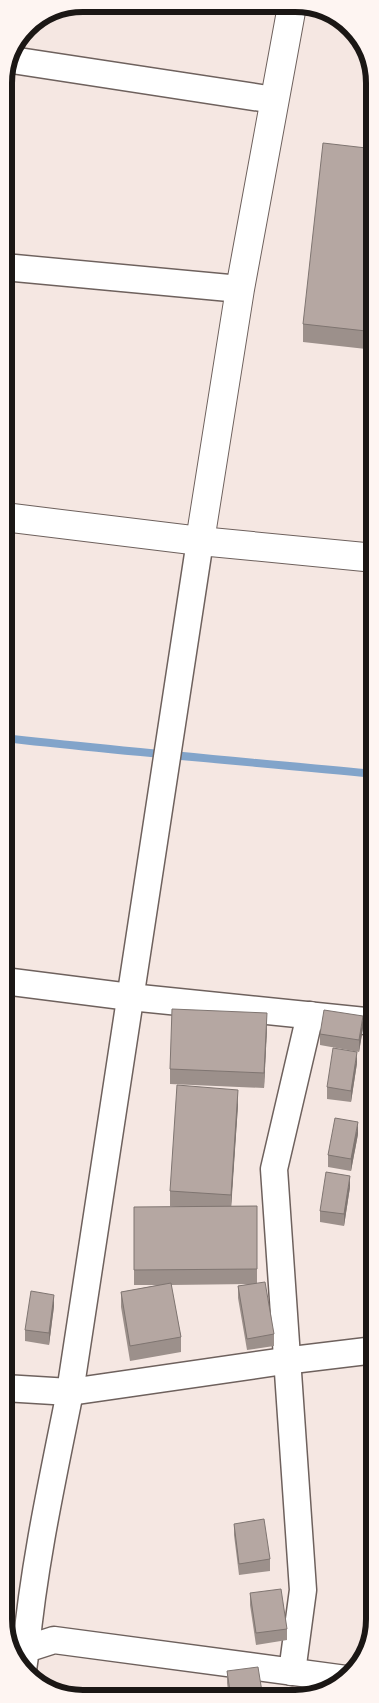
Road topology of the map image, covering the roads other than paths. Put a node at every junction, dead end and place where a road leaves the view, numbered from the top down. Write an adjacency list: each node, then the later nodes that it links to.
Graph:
1 (291, 12): 3 (street)
2 (17, 61): 3 (street)
3 (274, 100): 5 (street)
4 (13, 268): 5 (street)
5 (240, 289): 7 (street)
6 (13, 518): 7 (street)
7 (200, 541): 8 (street); 10 (street)
8 (366, 557)
9 (12, 982): 10 (street)
10 (130, 997): 11 (street); 16 (street)
11 (310, 1015): 12 (street); 14 (street)
12 (366, 1021)
13 (366, 1351): 14 (street)
14 (287, 1361): 16 (street); 19 (street)
15 (12, 1388): 16 (street)
16 (70, 1392): 17 (street)
17 (21, 1654)
18 (22, 1655): 19 (street)
19 (292, 1672): 20 (street)
20 (336, 1678)

